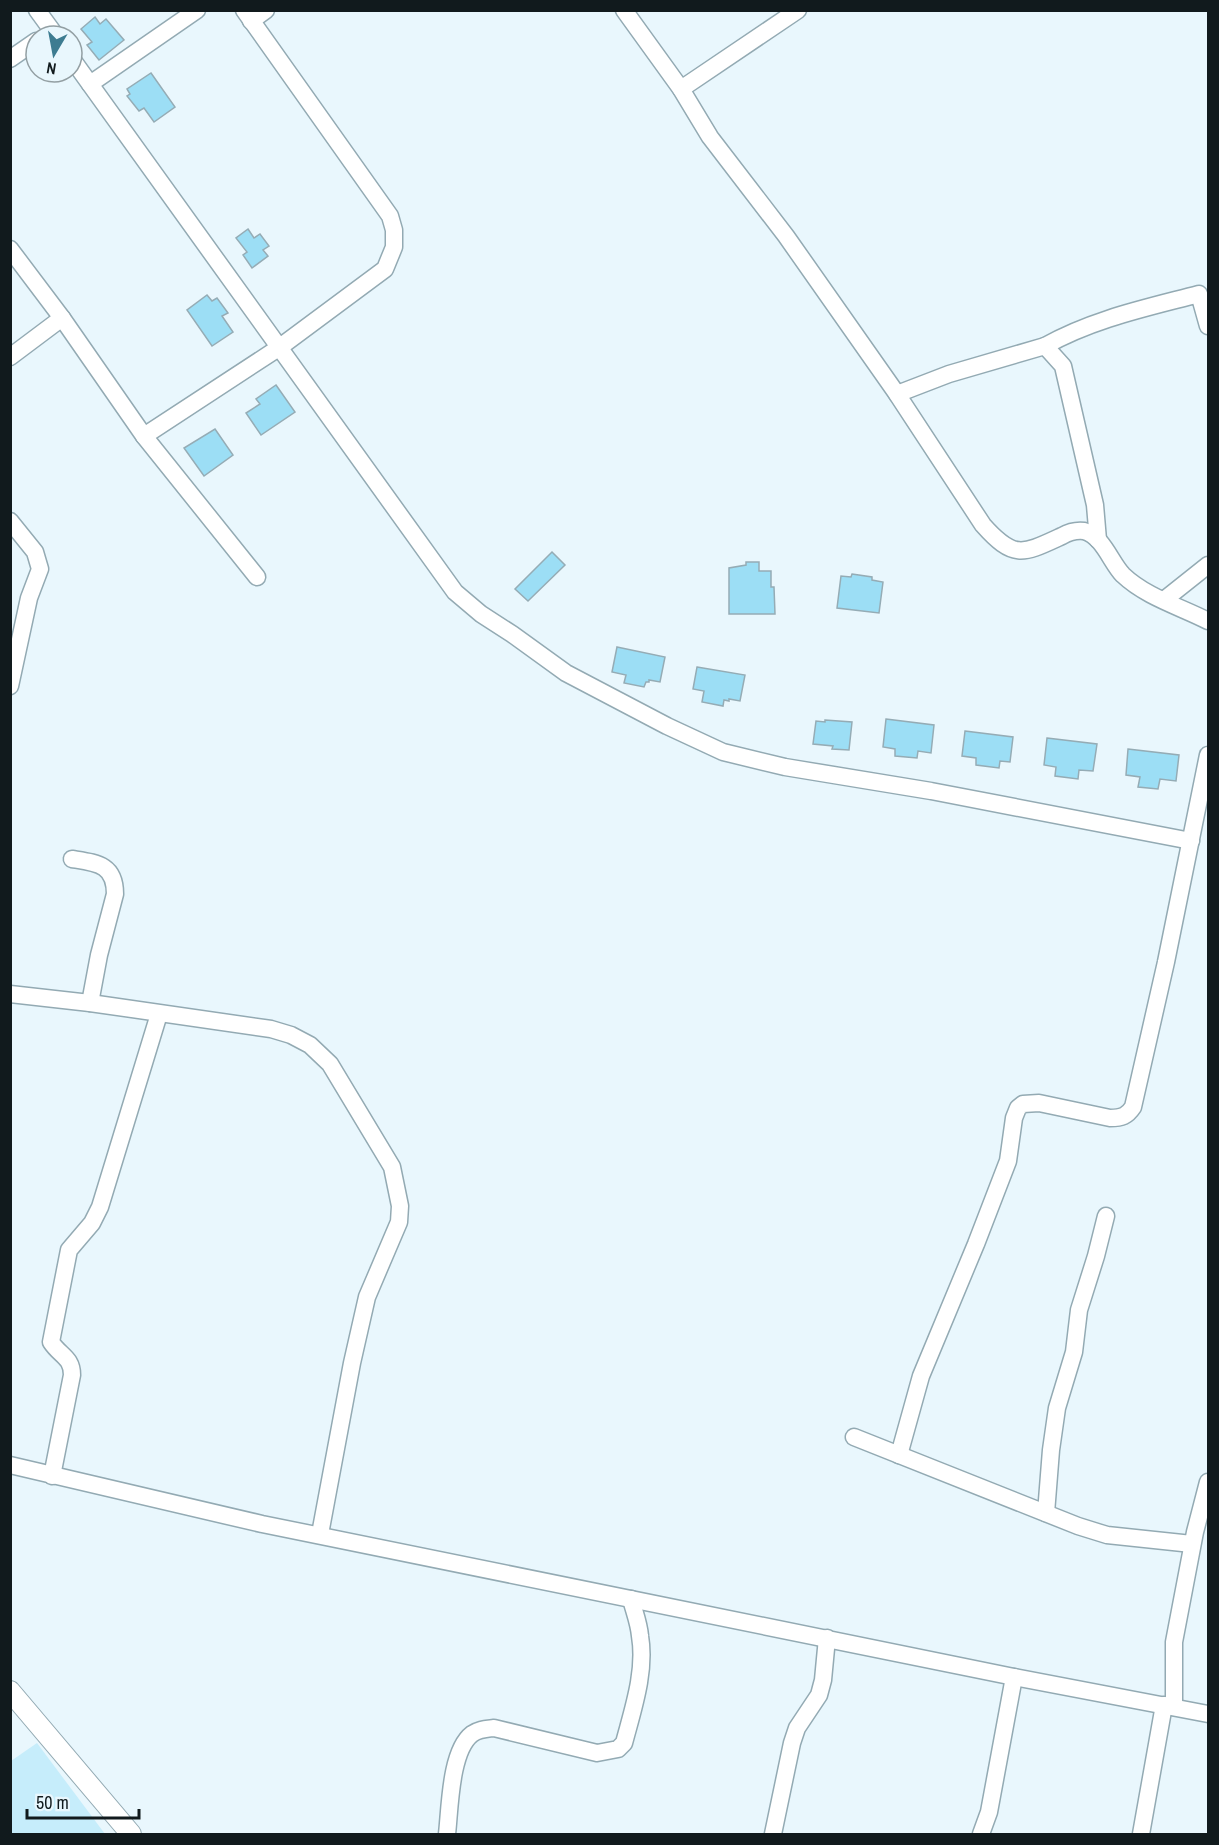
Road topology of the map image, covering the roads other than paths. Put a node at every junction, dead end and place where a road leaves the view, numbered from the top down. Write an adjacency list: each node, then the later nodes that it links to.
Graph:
1 (37, 10): 7 (street)
2 (198, 10): 11 (street)
3 (266, 10): 6 (street)
4 (624, 10): 12 (street)
5 (798, 10): 12 (street)
6 (248, 16): 17 (street)
7 (45, 24)
8 (24, 49): 9 (street)
9 (10, 59)
10 (84, 76): 11 (street)
11 (90, 84): 17 (street)
12 (681, 89): 19 (street)
13 (10, 249): 14 (street)
14 (62, 318): 18 (street); 20 (street)
15 (1209, 326): 16 (street)
16 (1045, 346): 19 (street); 22 (street)
17 (280, 347): 20 (street); 29 (street)
18 (10, 357)
19 (897, 394): 22 (street)
20 (144, 436): 24 (street)
21 (10, 521): 27 (street)
22 (1098, 540): 25 (street)
23 (1209, 565): 25 (street)
24 (257, 577)
25 (1164, 600): 26 (street)
26 (1209, 621)
27 (10, 686)
28 (1209, 755): 29 (street)
29 (1191, 841): 36 (street)
30 (72, 859): 32 (street)
31 (10, 994): 32 (street)
32 (90, 1003): 33 (street)
33 (159, 1014): 38 (street); 41 (street)
34 (1106, 1216): 40 (street)
35 (854, 1437): 36 (street)
36 (899, 1455): 40 (street)
37 (10, 1465): 38 (street)
38 (52, 1476): 41 (street)
39 (1209, 1482): 42 (street)
40 (1046, 1513): 42 (street)
41 (320, 1534): 43 (street)
42 (1192, 1544): 47 (street)
43 (631, 1599): 44 (street); 50 (street)
44 (827, 1638): 45 (street); 51 (street)
45 (1014, 1677): 47 (street); 52 (street)
46 (10, 1691): 49 (street)
47 (1169, 1706): 48 (street); 53 (street)
48 (1209, 1714)
49 (131, 1834)
50 (447, 1834)
51 (773, 1834)
52 (981, 1834)
53 (1141, 1834)

